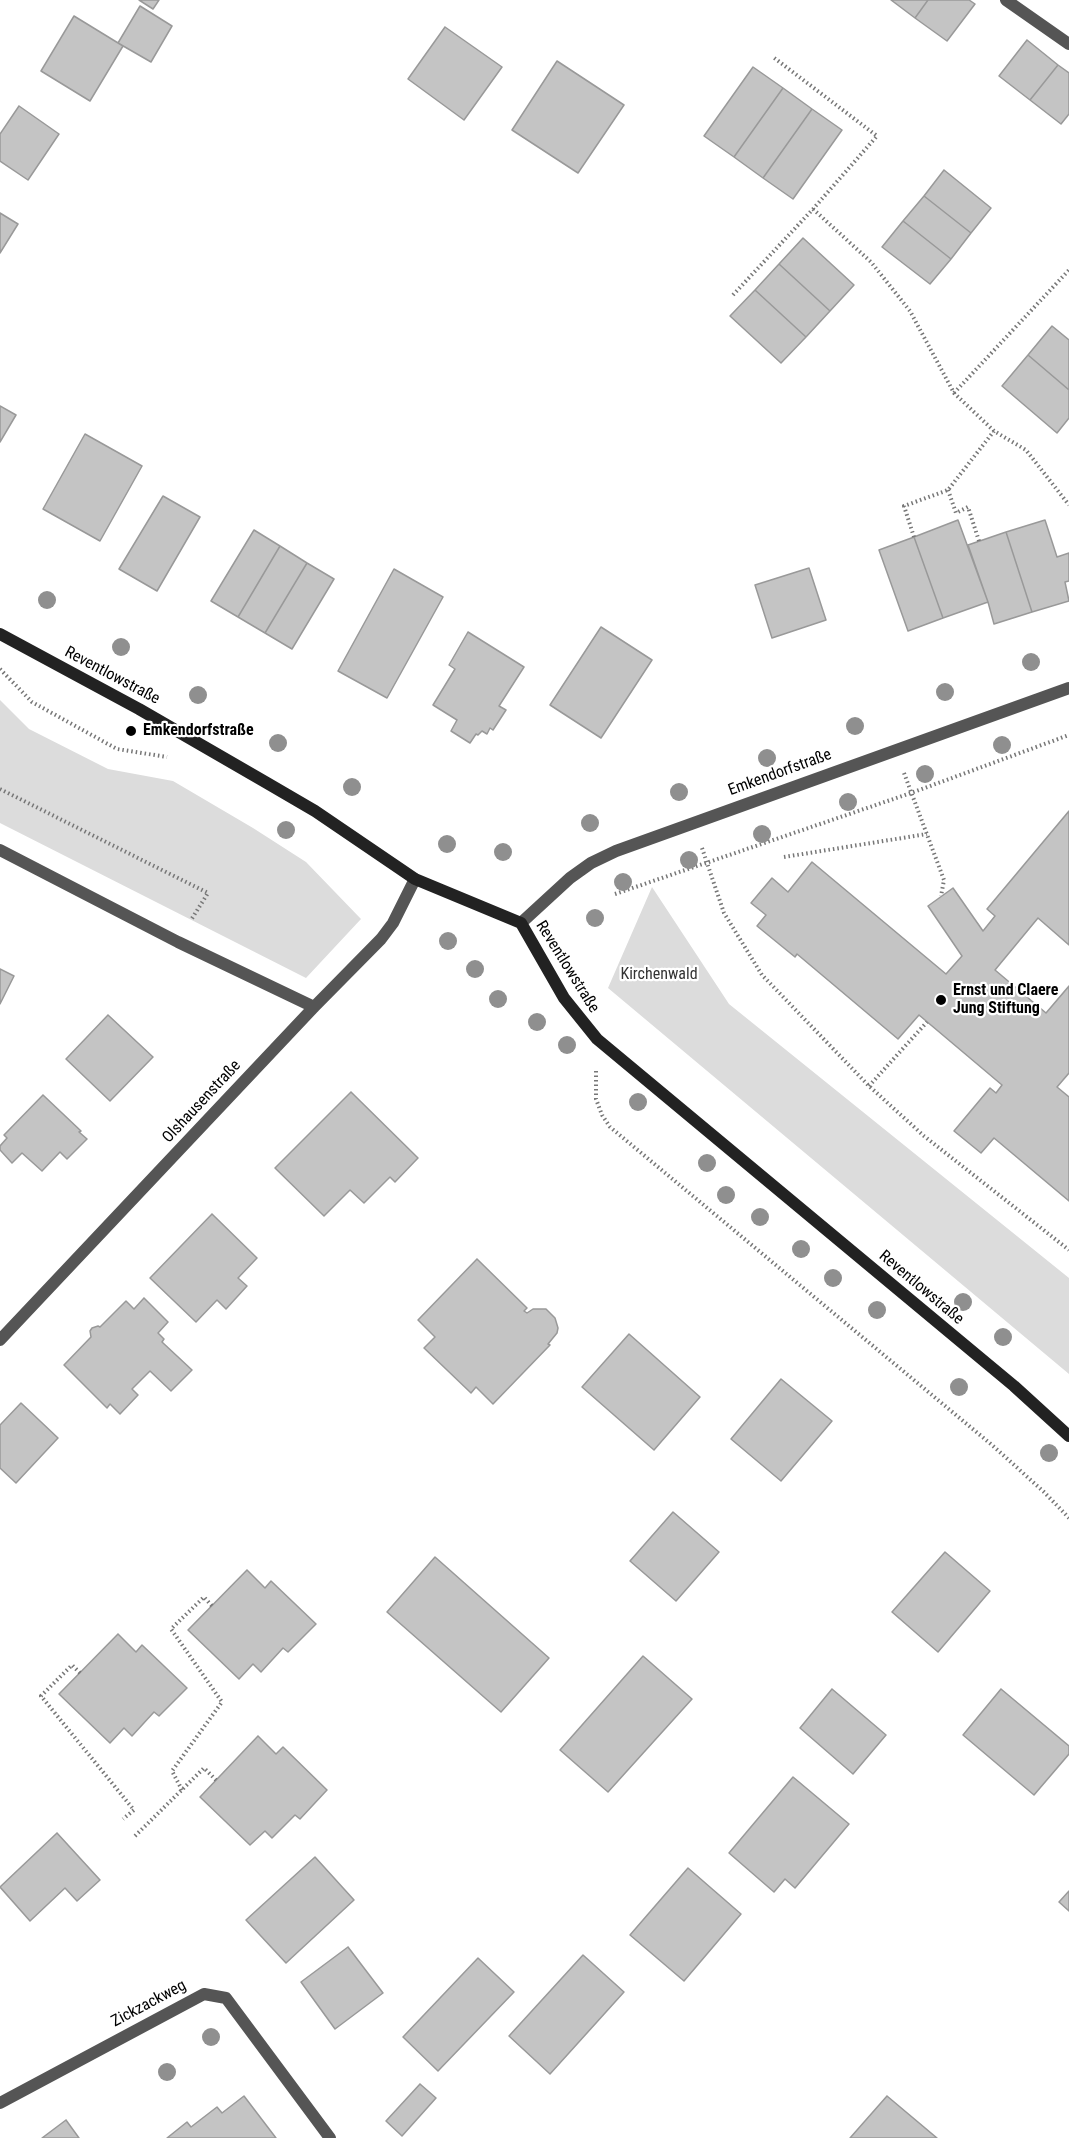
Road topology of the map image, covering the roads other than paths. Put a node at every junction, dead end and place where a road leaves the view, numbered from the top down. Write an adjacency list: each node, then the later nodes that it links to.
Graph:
1 (1006, 0): 2 (street)
2 (1069, 44)
3 (0, 634): 6 (street, Reventlowstraße)
4 (1069, 688): 7 (street, Emkendorfstraße)
5 (0, 850): 8 (street)
6 (415, 879): 7 (street, Reventlowstraße); 8 (street, Olshausenstraße)
7 (521, 923): 10 (street, Reventlowstraße)
8 (315, 1007): 9 (street, Olshausenstraße)
9 (0, 1340)
10 (1069, 1436)
11 (0, 2103): 12 (street, Zickzackweg)
12 (330, 2138)

